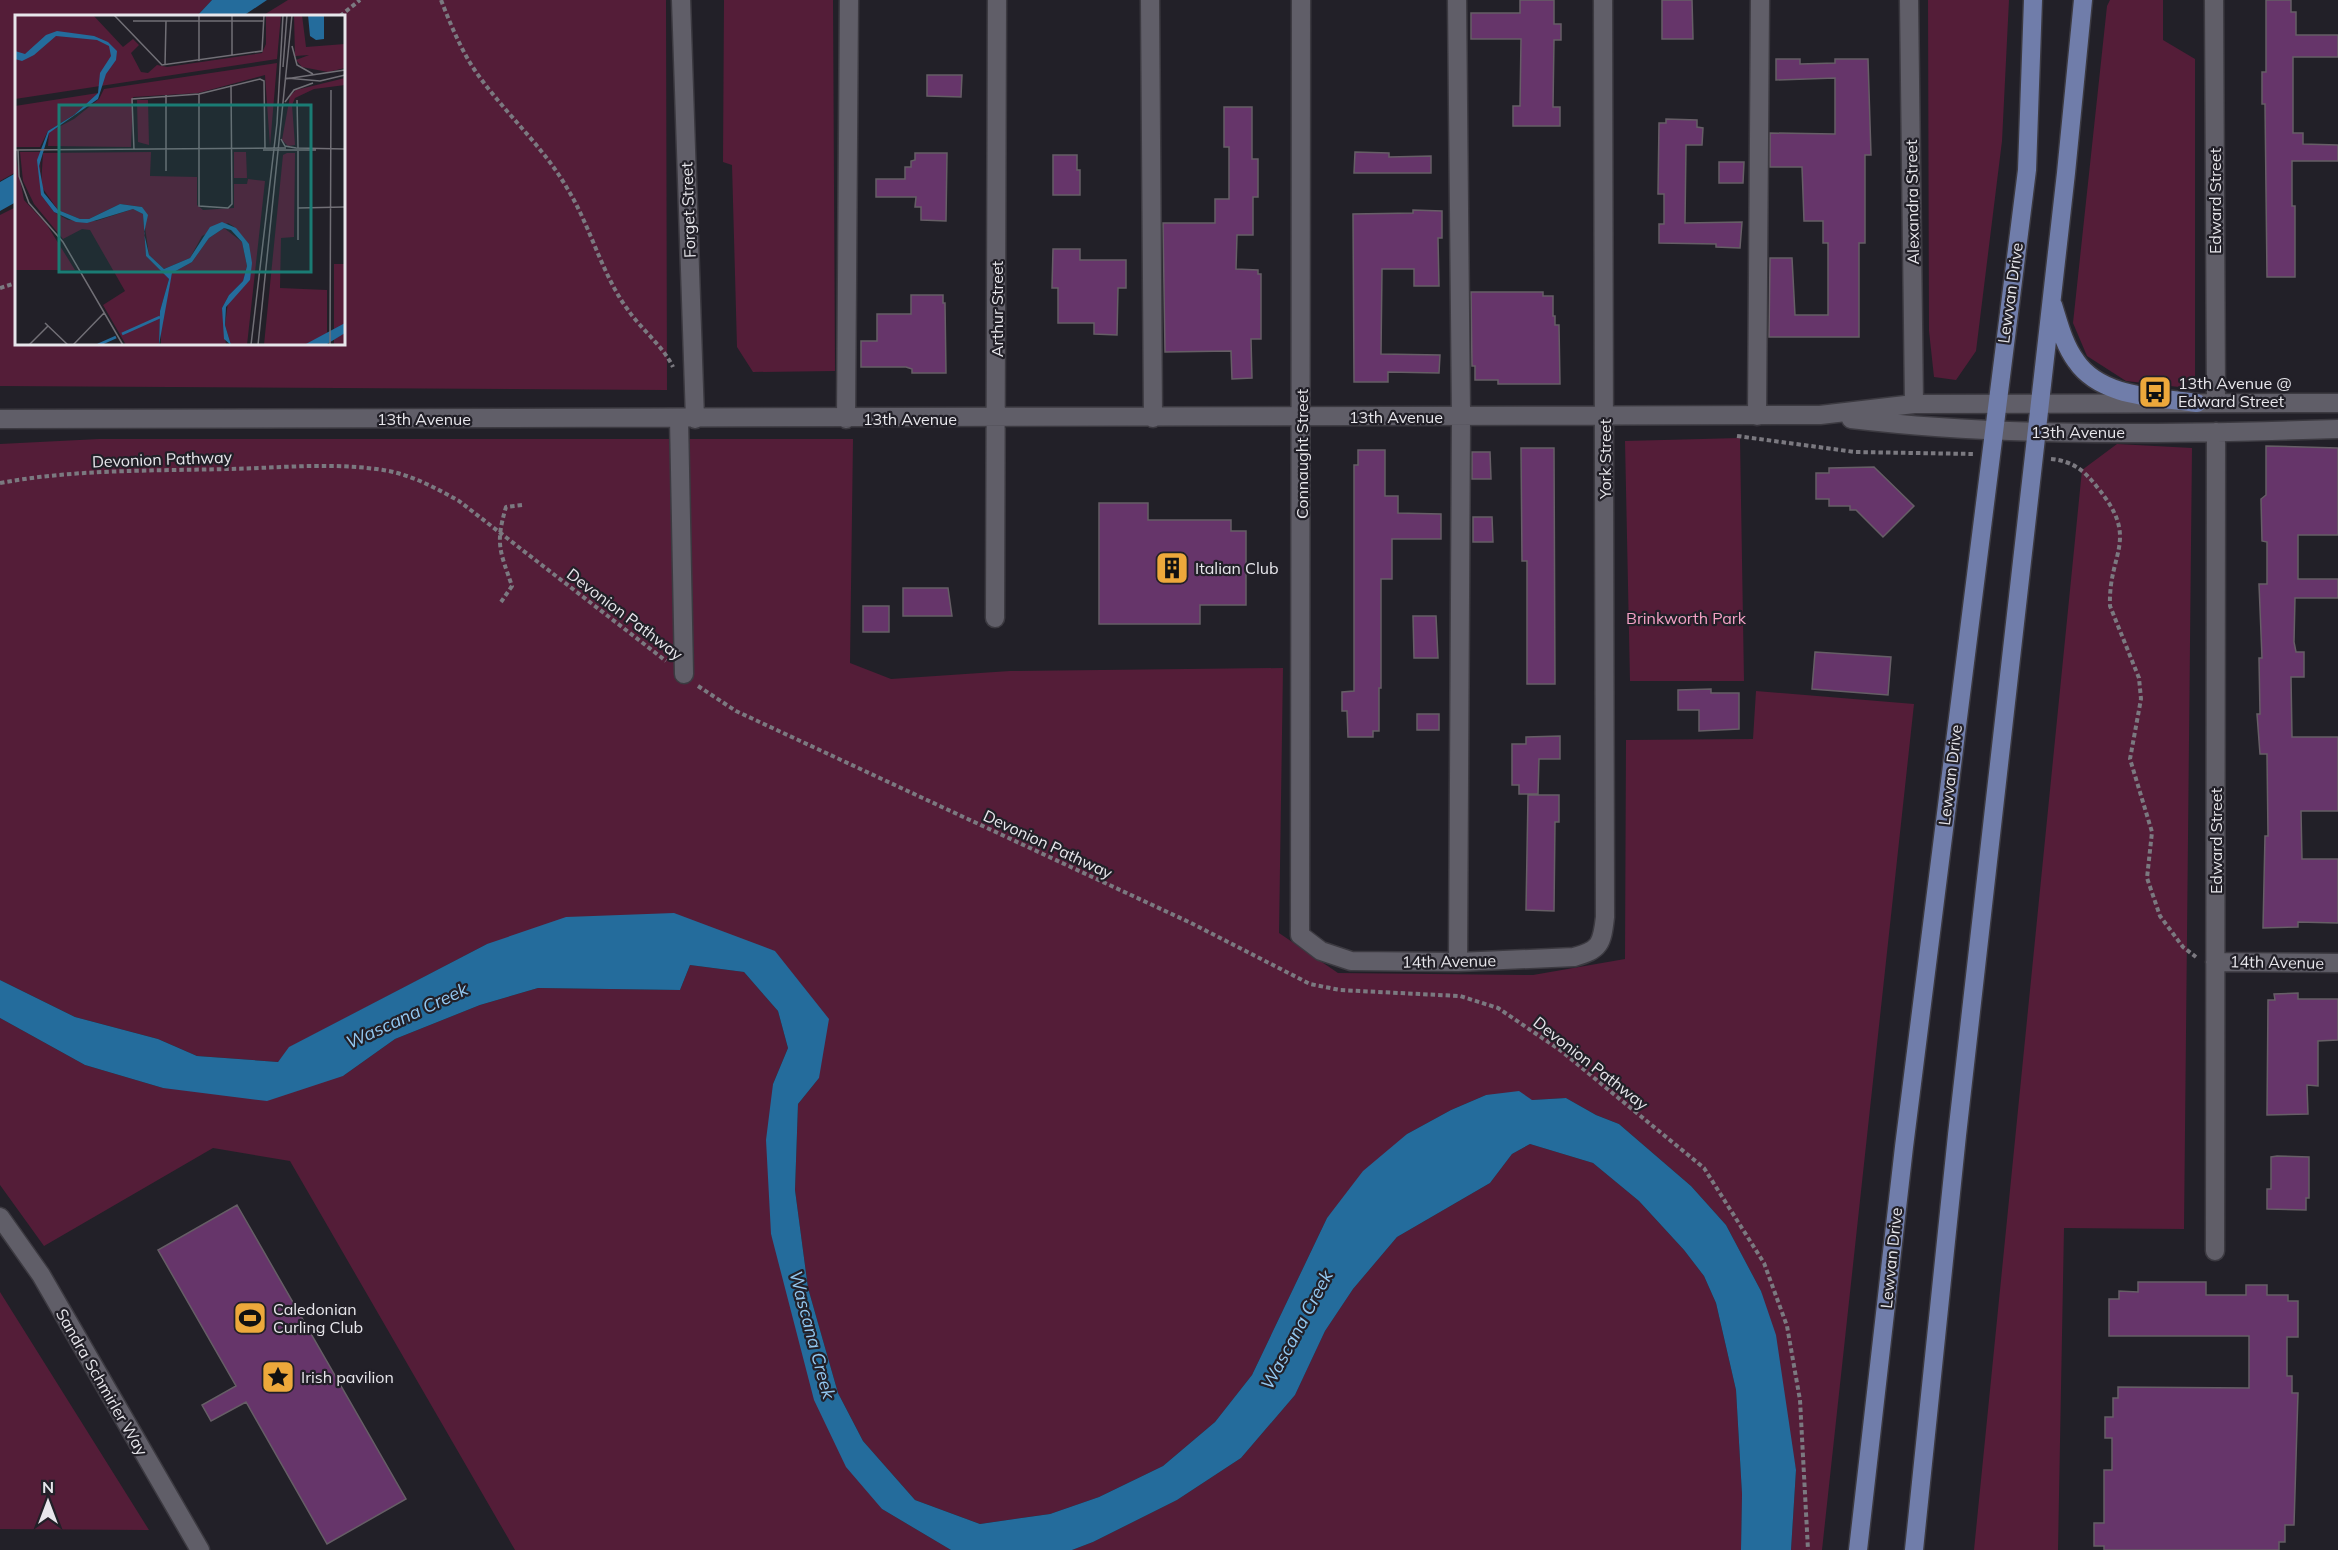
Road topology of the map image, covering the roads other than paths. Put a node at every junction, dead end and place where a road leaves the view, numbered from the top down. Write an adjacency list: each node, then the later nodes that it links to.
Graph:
1 (681, 0): 29 (street, Forget Street)
2 (849, 0): 30 (street)
3 (997, 0): 26 (street, Arthur Street)
4 (1150, 0): 27 (street)
5 (1301, 0): 24 (street, Connaught Street)
6 (1457, 0): 25 (street)
7 (1603, 0): 22 (street, York Street)
8 (1760, 0): 23 (street)
9 (1909, 0): 19 (street, Alexandra Street)
10 (2033, 0): 15 (main road, Lewvan Drive)
11 (2089, 0): 13 (main road)
12 (2214, 0): 17 (street, Edward Street)
13 (2082, 8): 14 (main road)
14 (2051, 297): 16 (main road); 20 (main road)
15 (1995, 403): 19 (street, 13th Avenue); 20 (street, 13th Avenue); 32 (main road, Lewvan Drive)
16 (2197, 403): 17 (street, 13th Avenue); 20 (street, 13th Avenue)
17 (2216, 403): 18 (street, 13th Avenue)
18 (2338, 403)
19 (1914, 404): 21 (street, 13th Avenue)
20 (2039, 404): 33 (main road)
21 (1820, 415): 23 (street, 13th Avenue); 32 (street, 13th Avenue)
22 (1605, 416): 23 (street, 13th Avenue); 25 (street, 13th Avenue); 38 (street, York Street)
23 (1757, 416)
24 (1302, 417): 25 (street, 13th Avenue); 27 (street, 13th Avenue); 37 (street, Connaught Street)
25 (1461, 417): 39 (street)
26 (997, 418): 27 (street, 13th Avenue); 30 (street, 13th Avenue); 35 (street, Arthur Street)
27 (1153, 418)
28 (0, 419): 29 (street, 13th Avenue)
29 (687, 419): 30 (street, 13th Avenue); 36 (street, Forget Street)
30 (846, 419)
31 (2338, 429): 34 (street, 13th Avenue)
32 (1992, 431): 33 (street, 13th Avenue); 45 (main road, Lewvan Drive)
33 (2036, 432): 34 (street, 13th Avenue); 46 (main road)
34 (2216, 432): 40 (street, Edward Street)
35 (995, 618)
36 (684, 674)
37 (1298, 908): 39 (street, 14th Avenue)
38 (1605, 917): 39 (street, 14th Avenue)
39 (1458, 962)
40 (2216, 962): 41 (street, 14th Avenue); 43 (street, Edward Street)
41 (2338, 963)
42 (0, 1216): 44 (street, Sandra Schmirler Way)
43 (2216, 1251)
44 (200, 1550)
45 (1858, 1550)
46 (1914, 1550)

